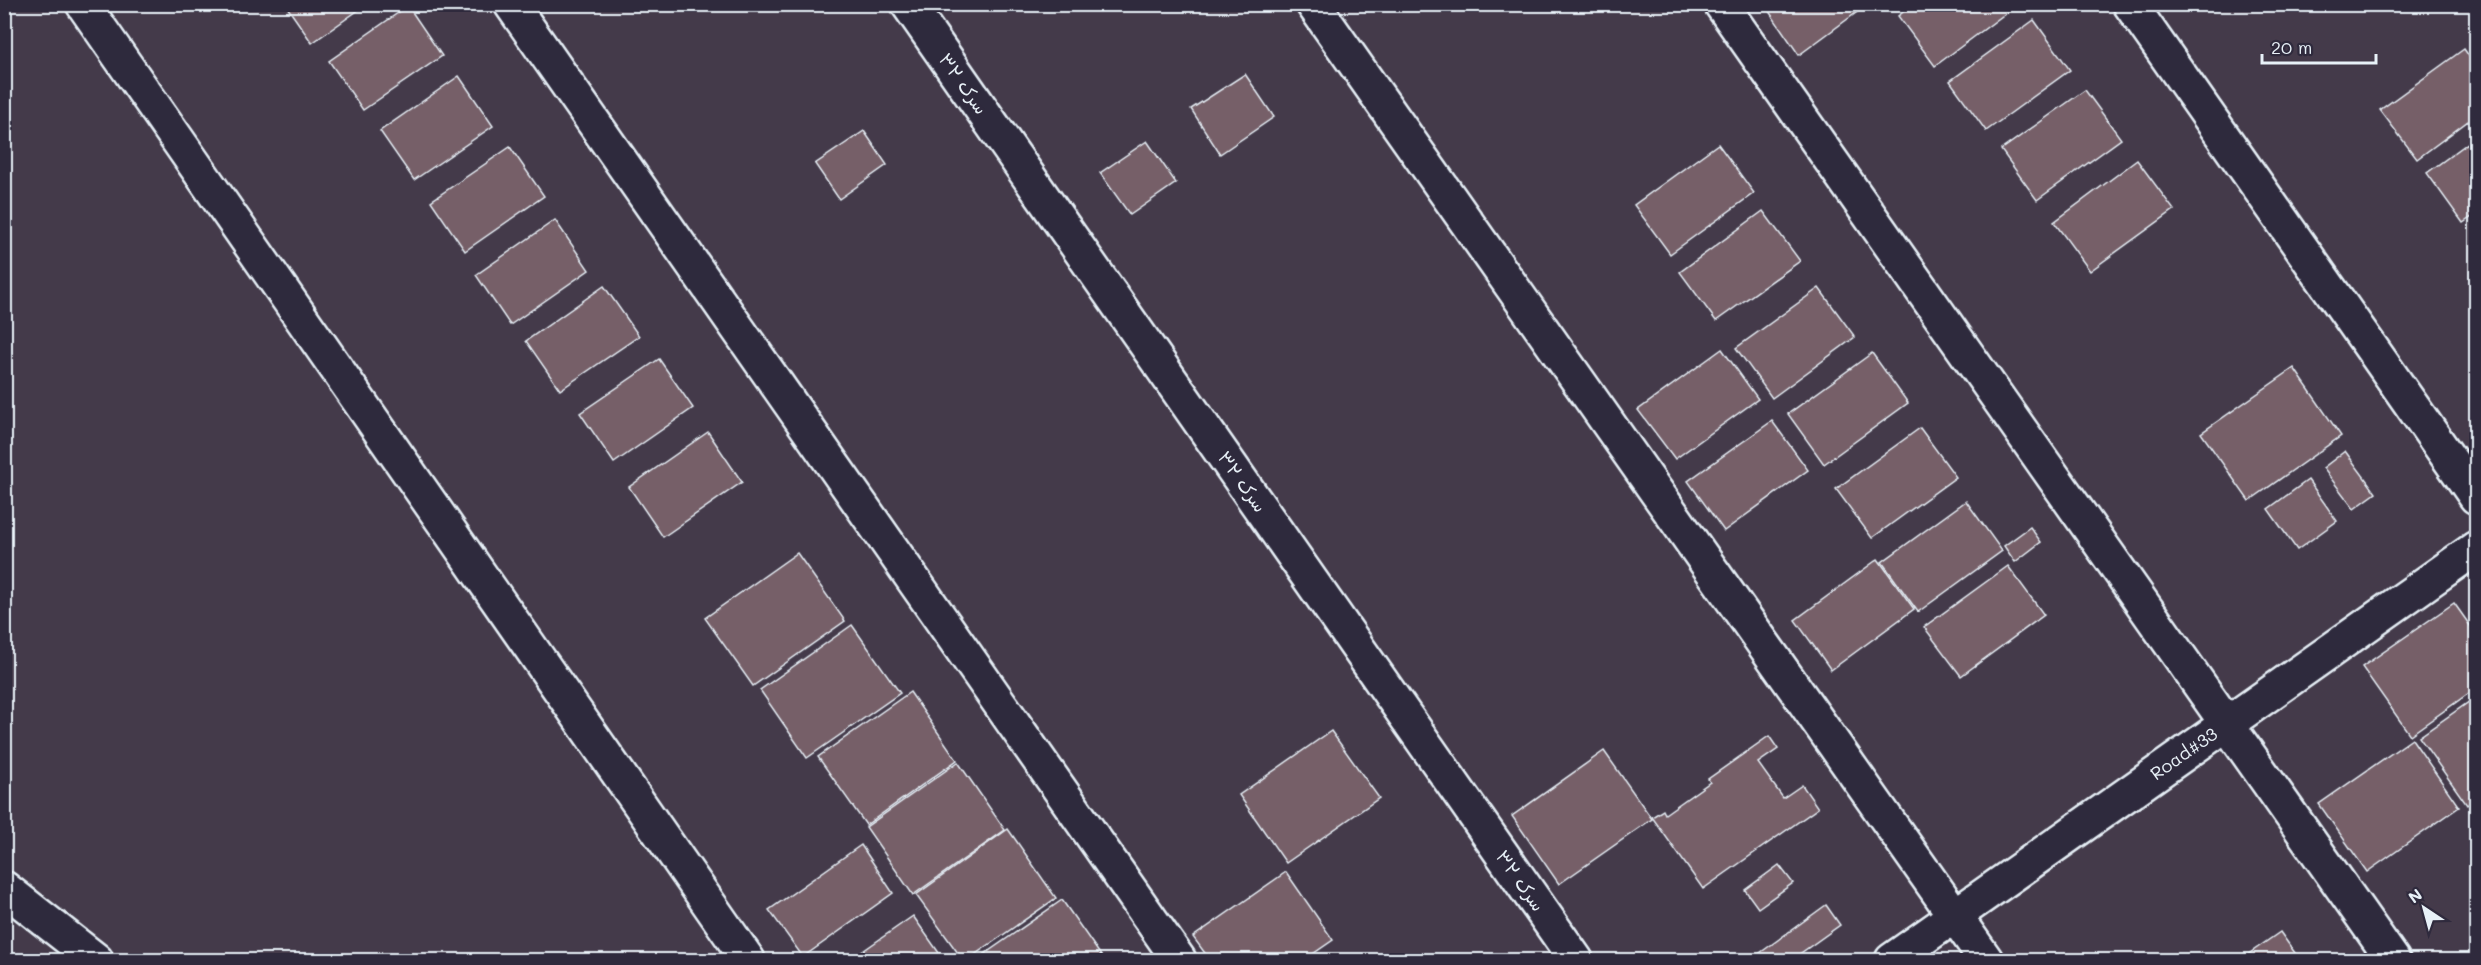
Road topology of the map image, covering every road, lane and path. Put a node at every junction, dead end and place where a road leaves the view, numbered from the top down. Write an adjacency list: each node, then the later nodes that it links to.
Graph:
1 (83, 4): 13 (street)
2 (511, 4): 14 (street)
3 (908, 4): 15 (street, سرک ۳۲)
4 (1313, 4): 11 (street)
5 (1721, 4): 9 (street)
6 (2130, 4): 7 (street)
7 (2476, 497)
8 (2476, 548): 9 (street, Road#33)
9 (2228, 723): 11 (street, Road#33); 18 (street)
10 (4, 888): 12 (street)
11 (1955, 916): 16 (street, Road#33); 17 (street)
12 (96, 960)
13 (748, 960)
14 (1179, 960)
15 (1576, 960)
16 (1892, 960)
17 (1986, 960)
18 (2393, 960)

